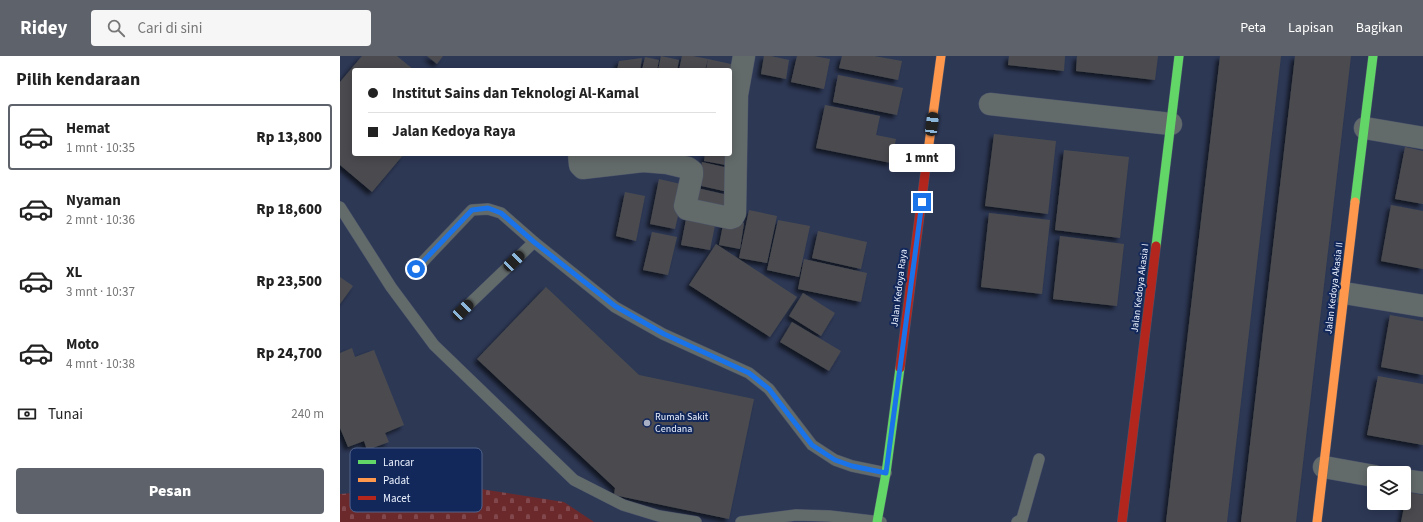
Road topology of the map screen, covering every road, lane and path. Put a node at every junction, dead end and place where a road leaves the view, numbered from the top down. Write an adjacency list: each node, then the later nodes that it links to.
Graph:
1 (744, 56): 5 (street)
2 (941, 56): 19 (street, Jalan Kedoya Raya)
3 (1179, 56): 7 (street, Jalan Kedoya Akasia I)
4 (1373, 56): 8 (street, Jalan Kedoya Akasia II)
5 (734, 95): 10 (street)
6 (990, 104): 7 (street)
7 (1171, 124): 28 (street, Jalan Kedoya Akasia I)
8 (1364, 128): 9 (street); 14 (street, Jalan Kedoya Akasia II)
9 (1423, 138)
10 (579, 156)
11 (340, 207): 23 (lane)
12 (534, 242): 13 (lane); 16 (lane); 19 (lane)
13 (416, 269)
14 (1344, 293): 15 (street); 18 (street, Jalan Kedoya Akasia II)
15 (1423, 306)
16 (463, 310)
17 (1039, 459): 27 (lane)
18 (1324, 467): 20 (street); 29 (street, Jalan Kedoya Akasia II)
19 (886, 473): 25 (street, Jalan Kedoya Raya)
20 (1367, 475)
21 (1411, 481): 22 (street)
22 (1423, 484)
23 (696, 522)
24 (741, 522): 25 (lane)
25 (877, 522): 26 (lane)
26 (882, 522)
27 (1017, 522)
28 (1122, 522)
29 (1317, 522)

